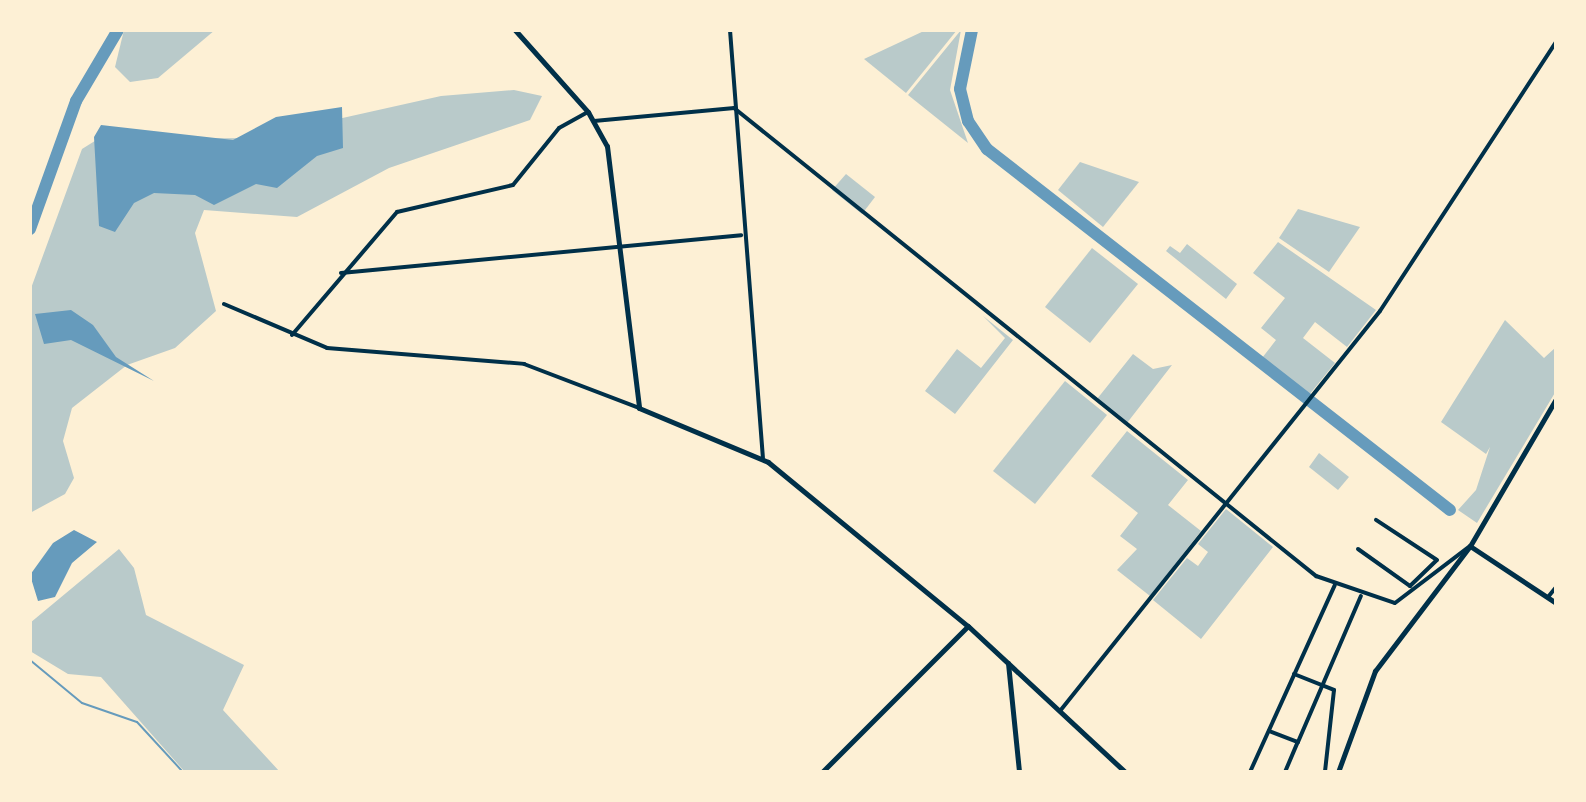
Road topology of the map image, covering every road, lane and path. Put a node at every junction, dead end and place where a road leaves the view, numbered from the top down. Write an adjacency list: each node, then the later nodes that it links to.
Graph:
1 (515, 30): 5 (street)
2 (730, 30): 4 (street)
3 (1556, 42): 15 (street)
4 (734, 108): 6 (street); 7 (street); 15 (street)
5 (588, 112): 6 (street); 9 (street)
6 (594, 121): 8 (street)
7 (741, 235): 8 (street); 14 (street)
8 (623, 248): 9 (street); 13 (street)
9 (341, 273): 11 (street)
10 (224, 304): 11 (street)
11 (292, 335): 13 (street)
12 (1556, 399): 17 (street)
13 (639, 408): 14 (street)
14 (763, 458): 24 (street)
15 (1226, 505): 19 (street); 28 (street)
16 (1376, 520): 18 (street)
17 (1470, 546): 21 (street); 22 (street); 37 (street)
18 (1358, 549)
19 (1335, 585): 21 (street); 26 (street)
20 (1556, 587): 22 (street)
21 (1361, 596): 27 (street)
22 (1548, 597): 23 (street)
23 (1556, 603)
24 (968, 626): 25 (street); 32 (street)
25 (1008, 662): 28 (street); 33 (street)
26 (1294, 674): 27 (street); 29 (street)
27 (1323, 685): 30 (street); 36 (street)
28 (1060, 711): 31 (street)
29 (1268, 731): 30 (street); 34 (street)
30 (1298, 742): 35 (street)
31 (1124, 771)
32 (822, 772)
33 (1019, 772)
34 (1250, 772)
35 (1285, 772)
36 (1325, 772)
37 (1338, 772)

